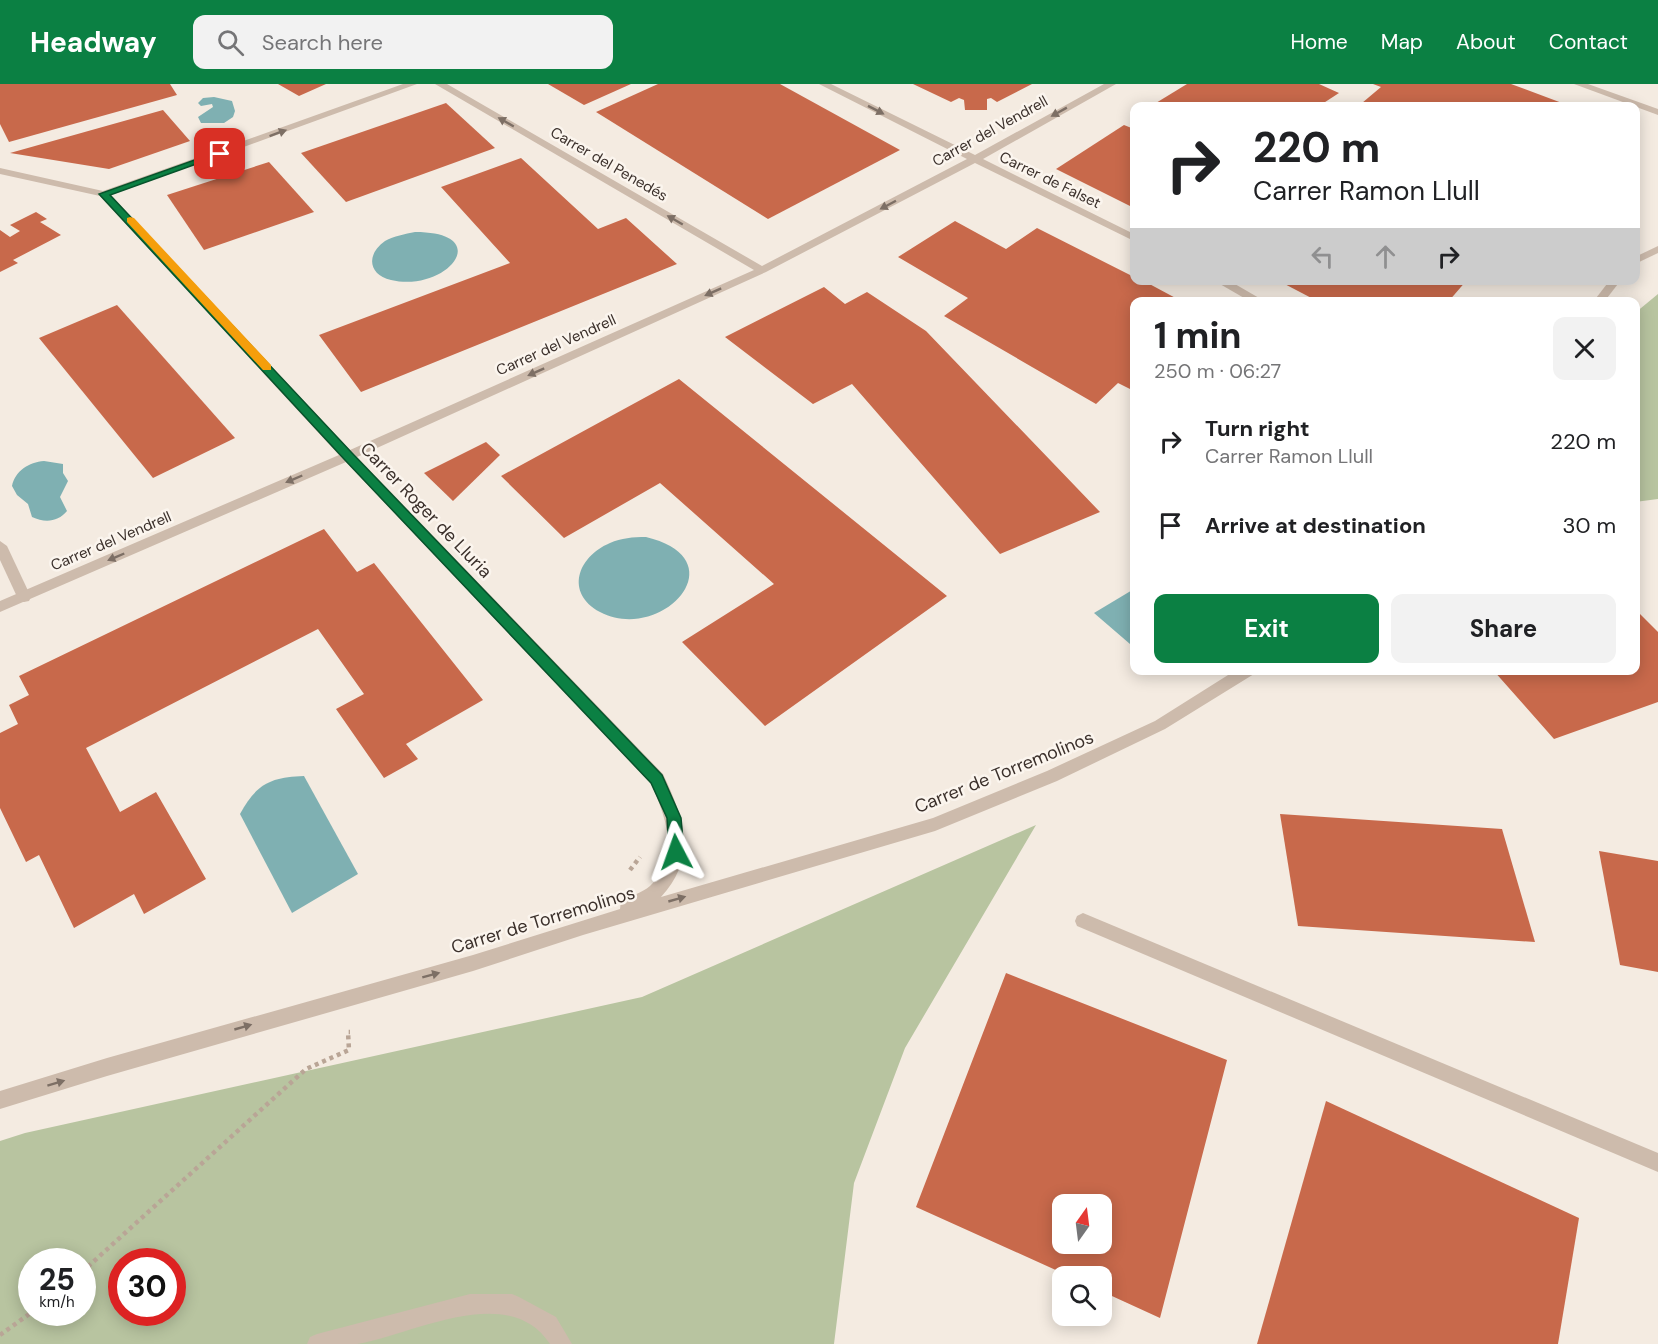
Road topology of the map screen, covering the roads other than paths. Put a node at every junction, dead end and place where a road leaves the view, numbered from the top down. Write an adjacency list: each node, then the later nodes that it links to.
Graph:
1 (412, 84): 11 (street, one-way to 1)
2 (440, 84): 15 (street, Carrer del Penedés, one-way to 2)
3 (824, 84): 9 (street, Carrer de Falset, one-way to 9)
4 (1111, 84): 9 (street, Carrer del Vendrell, one-way to 9)
5 (1579, 84): 6 (street)
6 (1630, 102)
7 (1640, 106): 8 (street)
8 (1658, 112)
9 (975, 159): 12 (street, Carrer de Falset); 15 (street, Carrer del Vendrell, one-way to 15)
10 (0, 171): 11 (street)
11 (104, 194): 20 (street, Carrer Roger de Lluria)
12 (1130, 236)
13 (1658, 249): 14 (street)
14 (1640, 258)
15 (762, 270): 20 (street, Carrer del Vendrell, one-way to 20)
16 (1228, 285): 18 (street)
17 (1612, 285): 19 (street)
18 (1251, 297)
19 (1602, 297)
20 (348, 456): 22 (street, Carrer del Vendrell, one-way to 22); 26 (street, Carrer Roger de Lluria)
21 (0, 546): 22 (street)
22 (24, 597): 23 (street, Carrer del Vendrell)
23 (0, 607)
24 (1241, 675): 26 (street, Carrer de Torremolinos, one-way to 24)
25 (1083, 921): 28 (street)
26 (583, 927): 27 (street, Carrer de Torremolinos, one-way to 26)
27 (0, 1100)
28 (1658, 1163)
29 (317, 1344): 30 (street)
30 (562, 1344)

